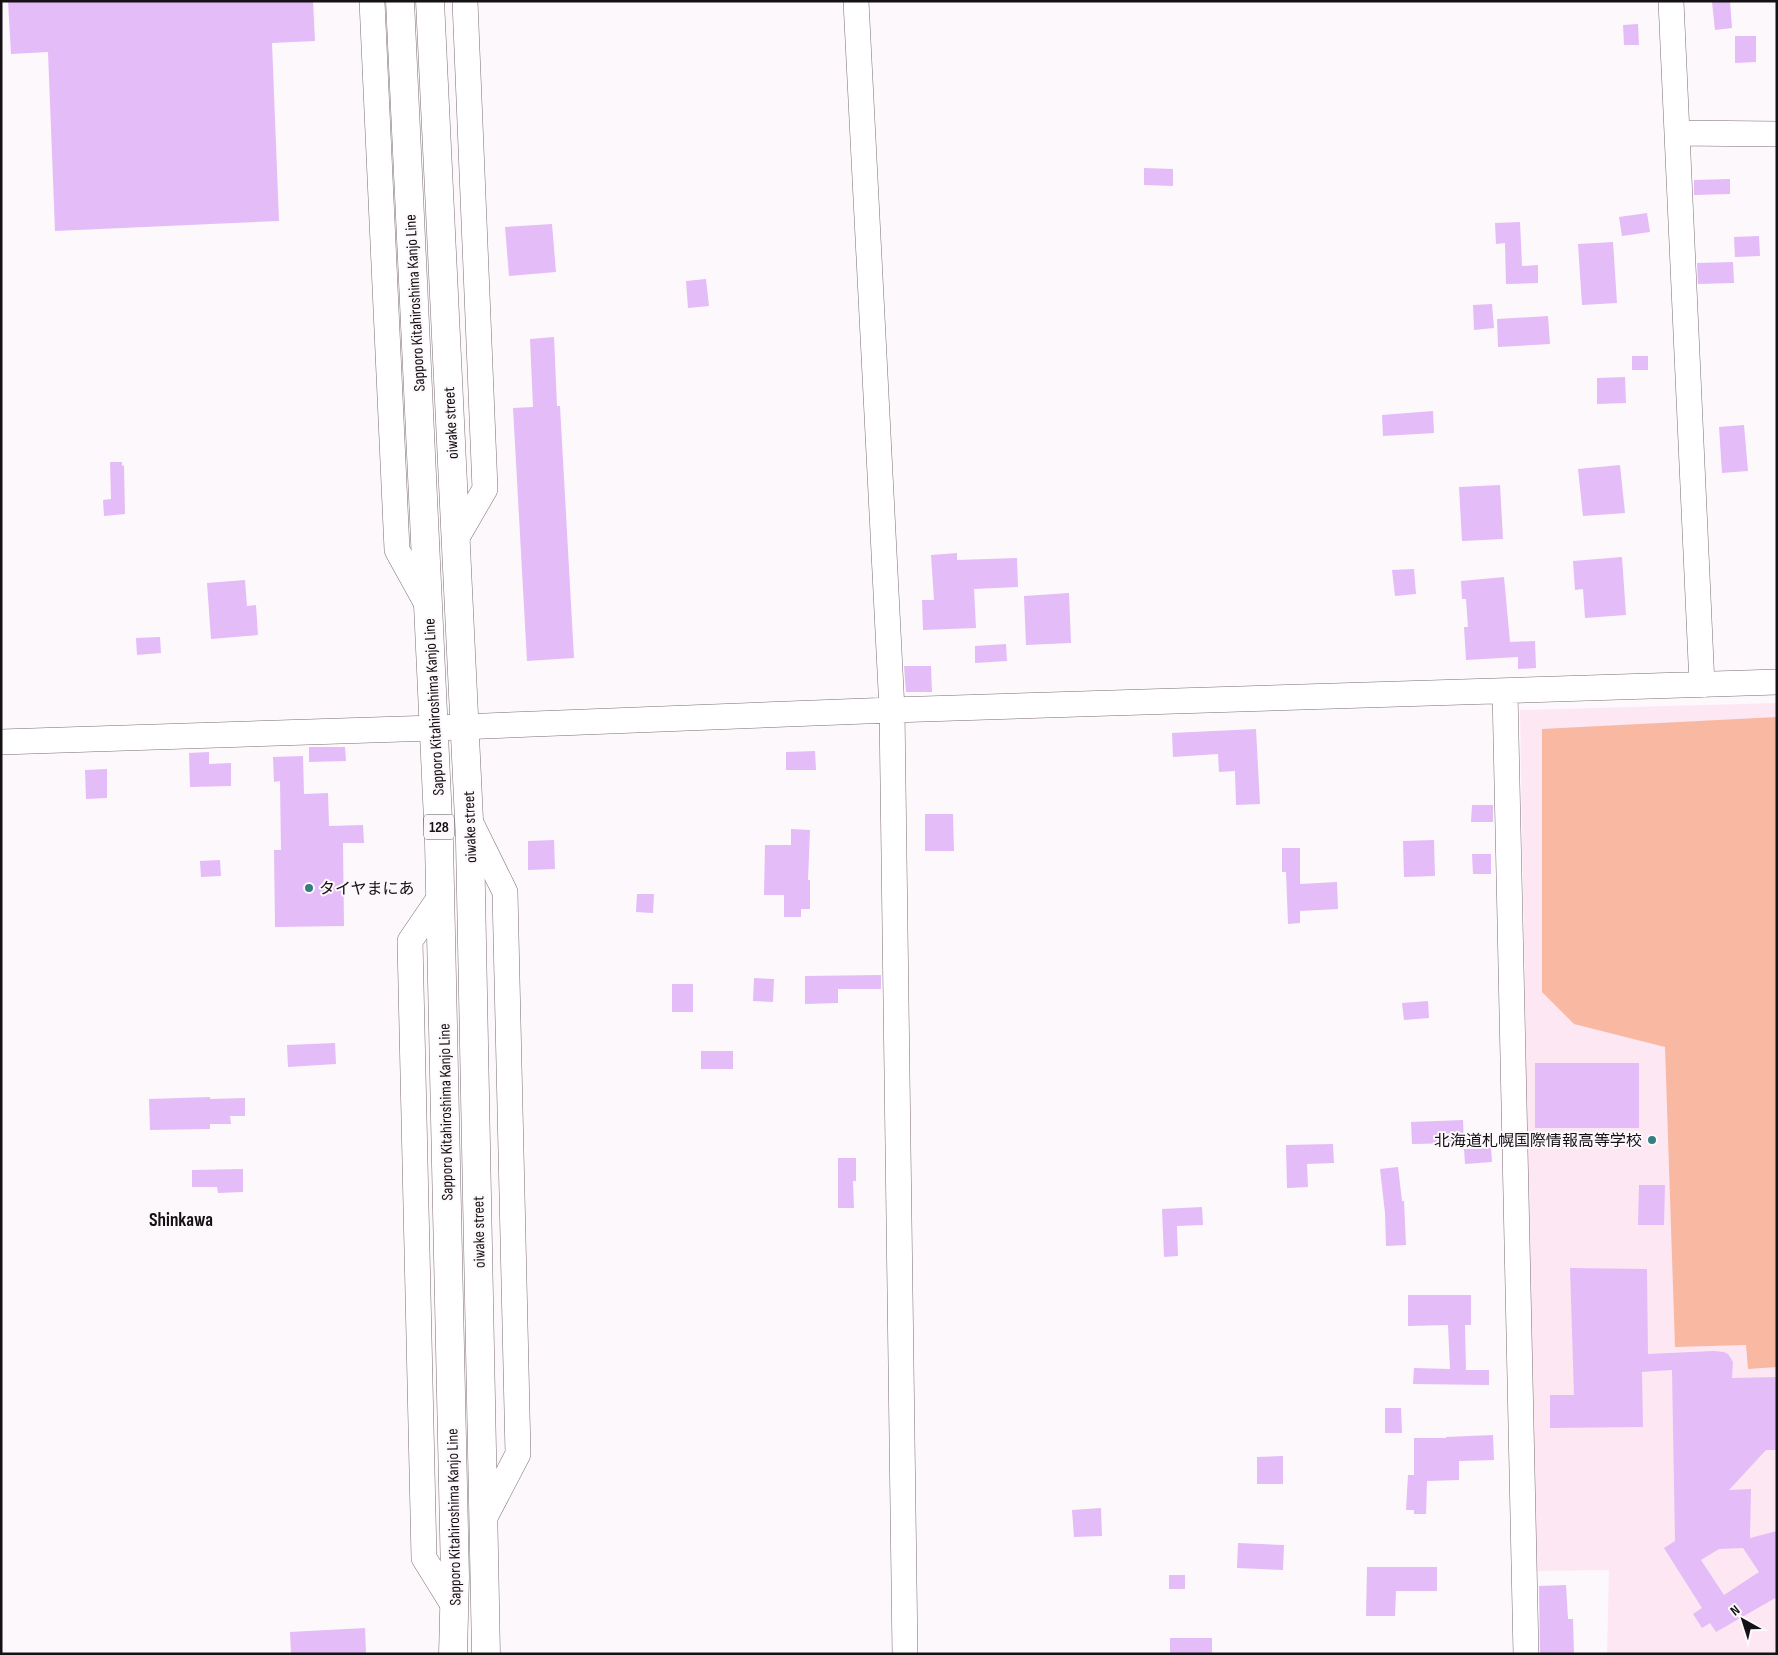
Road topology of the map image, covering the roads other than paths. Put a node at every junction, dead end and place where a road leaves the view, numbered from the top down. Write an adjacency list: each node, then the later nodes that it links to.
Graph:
1 (372, 1): 10 (street)
2 (400, 1): 10 (main road, Sapporo Kitahiroshima Kanjo Line / 128)
3 (430, 1): 9 (main road, oiwake street / 128)
4 (465, 1): 9 (street)
5 (856, 1): 14 (street)
6 (1671, 1): 7 (street)
7 (1677, 133): 8 (street); 12 (street)
8 (1777, 134)
9 (456, 539): 15 (main road, oiwake street / 128)
10 (428, 606): 16 (main road, Sapporo Kitahiroshima Kanjo Line / 128)
11 (1777, 682): 12 (street)
12 (1702, 685): 13 (street)
13 (1505, 691): 14 (street); 23 (street)
14 (892, 710): 15 (street); 22 (street)
15 (465, 726): 16 (street); 18 (main road, oiwake street / 128)
16 (434, 728): 17 (street); 20 (main road, Sapporo Kitahiroshima Kanjo Line / 128)
17 (1, 742)
18 (469, 819): 19 (main road, oiwake street / 128); 19 (street)
19 (483, 1521): 21 (main road, oiwake street / 128)
20 (454, 1654)
21 (486, 1654)
22 (905, 1654)
23 (1526, 1654)

